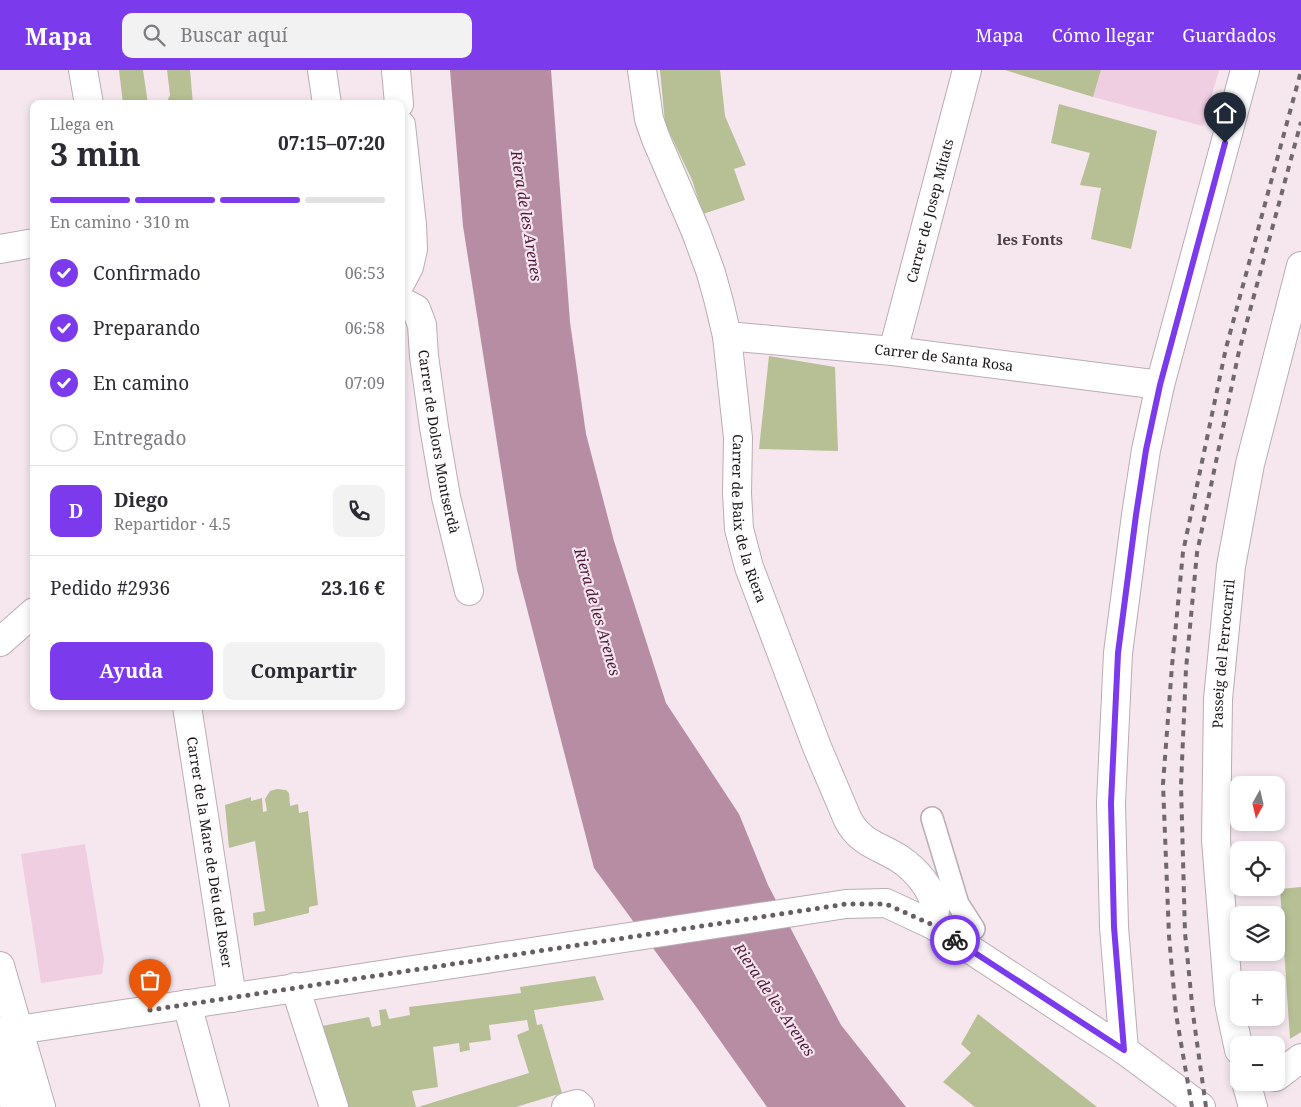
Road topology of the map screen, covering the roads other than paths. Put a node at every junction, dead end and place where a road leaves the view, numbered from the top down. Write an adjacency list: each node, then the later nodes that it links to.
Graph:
1 (83, 70): 7 (street)
2 (322, 70): 8 (street)
3 (396, 70): 9 (street)
4 (642, 70): 16 (street, Carrer de Baix de la Riera)
5 (967, 70): 17 (street, Carrer de Josep Mitats)
6 (1244, 70): 18 (street)
7 (88, 100)
8 (326, 100)
9 (399, 100)
10 (405, 161): 14 (street)
11 (30, 244): 12 (street)
12 (0, 249)
13 (1301, 266): 31 (street, Passeig del Ferrocarril)
14 (405, 274)
15 (405, 303): 19 (street, Carrer de Dolors Montserdà)
16 (727, 336): 17 (street, Carrer de Santa Rosa); 24 (street, Carrer de Baix de la Riera)
17 (894, 351): 18 (street, Carrer de Santa Rosa)
18 (1160, 385): 32 (street)
19 (469, 590)
20 (30, 616): 21 (street)
21 (0, 642)
22 (188, 710): 28 (street, Carrer de la Mare de Déu del Roser)
23 (932, 818): 25 (street)
24 (933, 925): 27 (street); 32 (street)
25 (974, 930)
26 (0, 966): 30 (street)
27 (295, 987): 28 (street); 39 (street)
28 (232, 998): 29 (street)
29 (187, 1004): 30 (street); 38 (street)
30 (9, 1031): 37 (street)
31 (1236, 1036)
32 (1124, 1050): 40 (street)
33 (0, 1053): 36 (street)
34 (1301, 1058): 35 (street)
35 (1285, 1070)
36 (16, 1107)
37 (41, 1107)
38 (214, 1107)
39 (334, 1107)
40 (1201, 1107)

